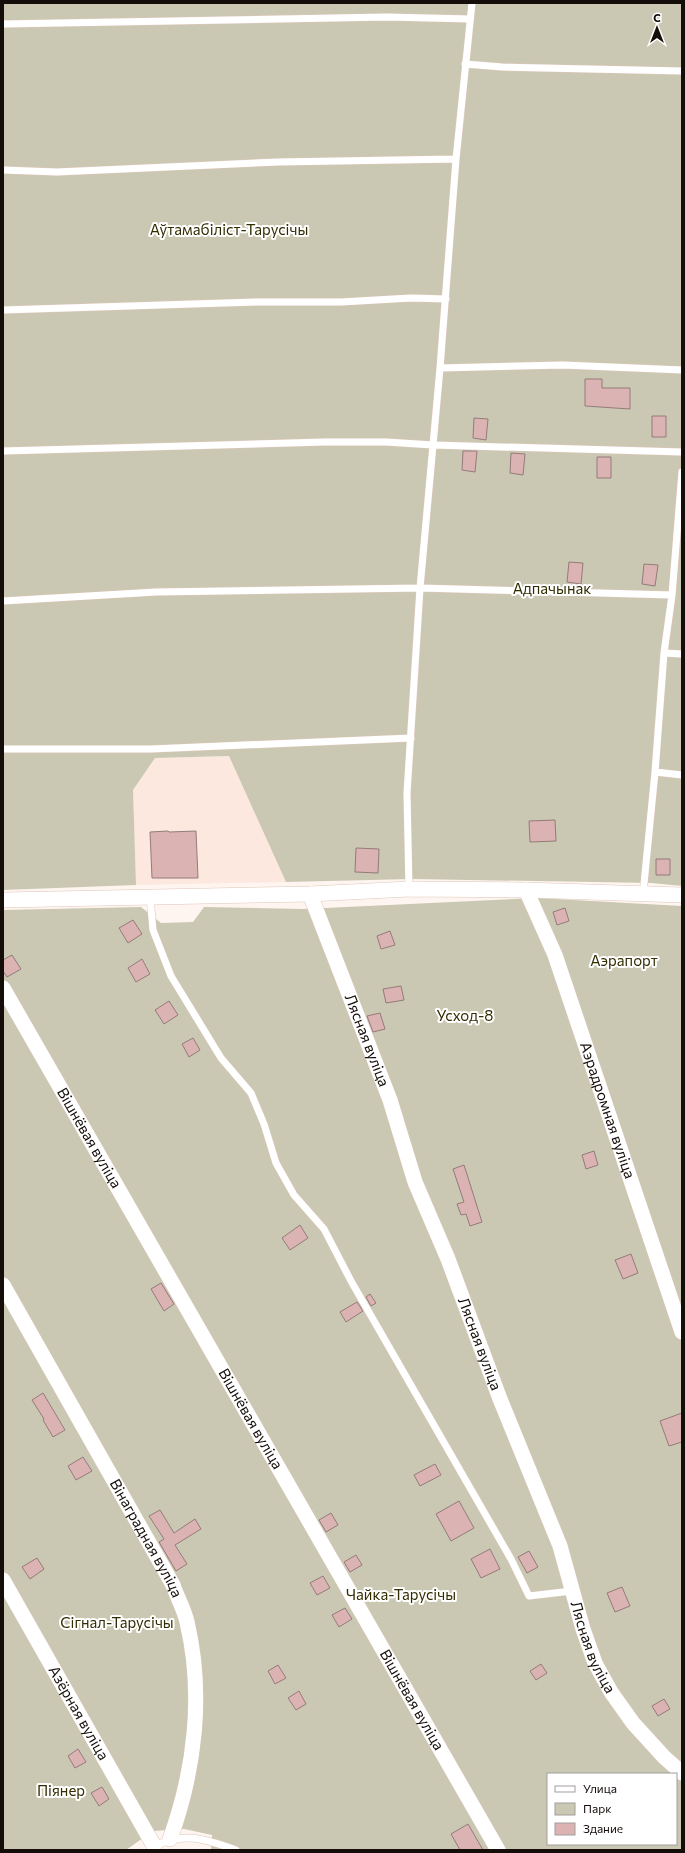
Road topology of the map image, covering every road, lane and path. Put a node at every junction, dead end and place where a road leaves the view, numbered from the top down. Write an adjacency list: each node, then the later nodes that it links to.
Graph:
1 (472, 3): 2 (lane)
2 (470, 19): 3 (lane); 4 (lane)
3 (3, 24)
4 (465, 64): 5 (lane); 6 (lane)
5 (682, 71)
6 (456, 160): 7 (lane); 8 (lane)
7 (3, 170)
8 (446, 299): 9 (lane); 10 (lane)
9 (3, 310)
10 (440, 368): 11 (lane); 12 (lane)
11 (682, 370)
12 (433, 445): 13 (lane); 14 (lane); 17 (lane)
13 (3, 451)
14 (682, 452)
15 (682, 472): 16 (lane)
16 (680, 527): 18 (lane)
17 (420, 588): 18 (lane); 19 (lane); 22 (lane)
18 (672, 595): 20 (lane)
19 (3, 602)
20 (664, 653): 21 (lane); 24 (lane)
21 (682, 654)
22 (411, 738): 23 (lane); 26 (lane)
23 (3, 749)
24 (655, 772): 25 (lane); 29 (lane)
25 (682, 775)
26 (409, 889): 27 (street); 28 (street)
27 (526, 890): 29 (street); 35 (street, Аэрадромная вуліца)
28 (310, 894): 31 (street); 37 (street, Лясная вуліца)
29 (642, 894): 30 (street)
30 (682, 895)
31 (150, 896): 32 (street); 37 (lane)
32 (3, 900)
33 (3, 988): 42 (street, Вішнёвая вуліца)
34 (3, 1285): 39 (street, Вінаградная вуліца)
35 (682, 1332)
36 (3, 1580): 40 (street, Азёрная вуліца)
37 (572, 1591): 38 (street, Лясная вуліца)
38 (682, 1773)
39 (170, 1839): 40 (lane); 41 (lane)
40 (151, 1848)
41 (236, 1850)
42 (498, 1850)

